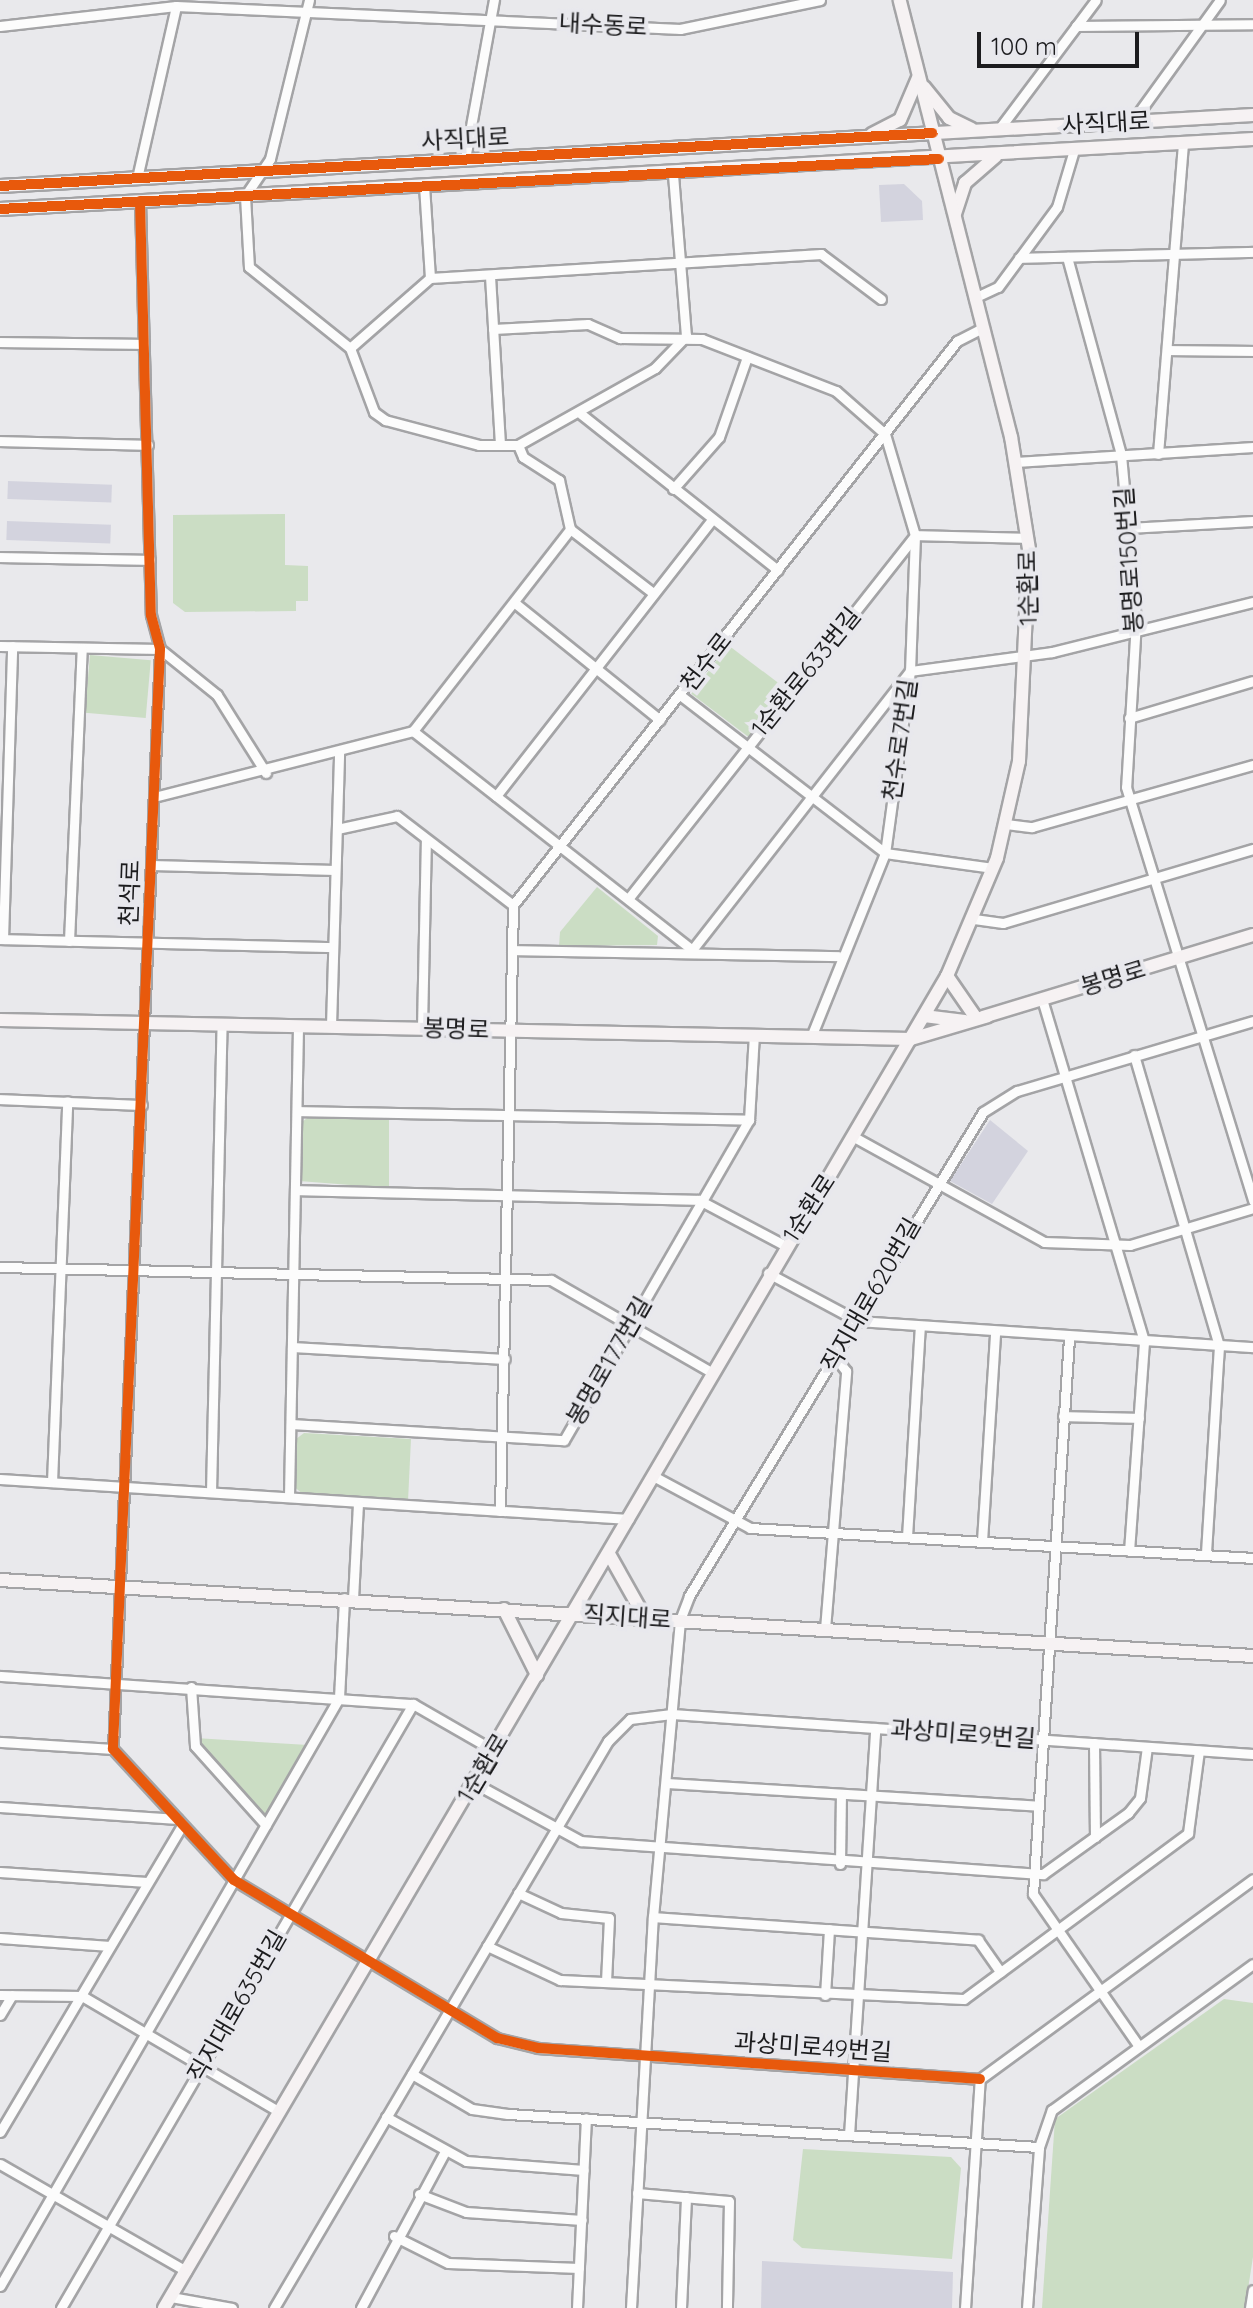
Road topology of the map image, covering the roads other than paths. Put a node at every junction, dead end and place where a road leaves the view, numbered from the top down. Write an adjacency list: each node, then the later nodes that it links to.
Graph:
1 (494, 0): 9 (street)
2 (820, 0): 9 (street, 내수동로)
3 (900, 0): 14 (street, 1순환로)
4 (1096, 0): 12 (street)
5 (1220, 0): 13 (street)
6 (165, 4): 8 (street, 내수동로); 11 (street, 내수동로)
7 (307, 4): 8 (street, 내수동로); 9 (street, 내수동로); 27 (street)
8 (176, 6): 29 (street)
9 (495, 19): 25 (street)
10 (1253, 24): 13 (street)
11 (0, 26)
12 (1076, 26): 13 (street); 17 (street)
13 (1198, 28): 16 (street)
14 (918, 78): 18 (street); 19 (street, 1순환로); 20 (street)
15 (1253, 115): 16 (street, 사직대로)
16 (1132, 122): 17 (street, 사직대로)
17 (999, 129): 18 (street, 사직대로)
18 (975, 131): 19 (street, 사직대로)
19 (932, 133): 20 (street, 사직대로); 26 (street, 1순환로)
20 (869, 136): 25 (street, 사직대로)
21 (1253, 139): 22 (street, 사직대로)
22 (1183, 143): 23 (street, 사직대로); 37 (street)
23 (1074, 150): 24 (street, 사직대로); 39 (street)
24 (1012, 154): 26 (street, 사직대로); 35 (street)
25 (465, 159): 27 (street, 사직대로)
26 (939, 159): 28 (street, 사직대로); 35 (street, 1순환로)
27 (263, 171): 29 (street, 사직대로); 32 (street)
28 (673, 173): 31 (street, 사직대로); 40 (street)
29 (137, 178): 30 (street, 사직대로)
30 (0, 186)
31 (424, 186): 32 (street, 사직대로); 42 (street)
32 (245, 196): 33 (street, 사직대로); 50 (street)
33 (140, 201): 34 (street, 사직대로); 49 (street, 천석로)
34 (0, 209)
35 (954, 221): 43 (street, 1순환로)
36 (1253, 252): 37 (street)
37 (1174, 254): 38 (street); 51 (street)
38 (1067, 257): 39 (street); 62 (street, 봉명로150번길)
39 (1019, 258): 43 (street)
40 (682, 262): 41 (street); 44 (street); 47 (street)
41 (490, 276): 42 (street); 46 (street)
42 (430, 278): 50 (street)
43 (974, 298): 45 (street, 1순환로)
44 (881, 299)
45 (982, 328): 55 (street, 천수로); 63 (street, 1순환로)
46 (493, 329): 47 (street); 58 (street)
47 (686, 336): 53 (street); 54 (street)
48 (0, 342): 49 (street)
49 (144, 344): 57 (street, 천석로)
50 (350, 348): 58 (street)
51 (1167, 350): 52 (street); 61 (street)
52 (1250, 351)
53 (747, 357): 55 (street); 64 (street)
54 (581, 414): 59 (street); 64 (street)
55 (885, 434): 69 (street, 천수로7번길); 73 (street, 천수로)
56 (0, 441): 57 (street)
57 (148, 445): 72 (street, 천석로)
58 (500, 445): 59 (street)
59 (518, 445): 68 (street)
60 (1253, 447): 61 (street)
61 (1158, 454): 62 (street)
62 (1121, 455): 63 (street); 67 (street, 봉명로150번길)
63 (1016, 462): 70 (street, 1순환로)
64 (673, 489): 65 (street)
65 (712, 520): 73 (street); 74 (street)
66 (1253, 521): 67 (street)
67 (1128, 528): 77 (street, 봉명로150번길)
68 (570, 529): 74 (street); 76 (street)
69 (915, 535): 70 (street); 84 (street, 천수로7번길); 90 (street, 1순환로633번길)
70 (1028, 538): 82 (street, 1순환로)
71 (0, 557): 72 (street)
72 (150, 560): 81 (street, 천석로)
73 (778, 570): 86 (street, 천수로)
74 (653, 593): 83 (street)
75 (1253, 602): 77 (street)
76 (515, 603): 83 (street); 89 (street)
77 (1137, 634): 82 (street); 87 (street, 봉명로150번길)
78 (0, 646): 79 (street)
79 (12, 646): 80 (street); 112 (street)
80 (82, 648): 81 (street); 113 (street)
81 (160, 649): 93 (street); 96 (street, 천석로)
82 (1029, 657): 84 (street); 98 (street, 1순환로)
83 (593, 667): 88 (street); 95 (street)
84 (910, 671): 94 (street); 103 (street, 천수로7번길)
85 (1253, 681): 87 (street)
86 (680, 695): 88 (street, 천수로); 90 (street)
87 (1129, 718): 97 (street, 봉명로150번길)
88 (660, 720): 101 (street, 천수로)
89 (413, 731): 91 (street); 95 (street)
90 (747, 745): 94 (street); 108 (street, 1순환로633번길)
91 (339, 751): 93 (street); 99 (street)
92 (1253, 765): 97 (street)
93 (266, 773): 96 (street)
94 (810, 794): 103 (street); 117 (street)
95 (496, 796): 101 (street)
96 (154, 797): 104 (street, 천석로)
97 (1134, 801): 98 (street); 107 (street, 봉명로150번길)
98 (1006, 824): 105 (street, 1순환로)
99 (337, 829): 100 (street); 106 (street)
100 (426, 839): 109 (street); 130 (street)
101 (561, 848): 108 (street); 109 (street, 천수로)
102 (1253, 849): 107 (street)
103 (885, 853): 105 (street); 118 (street, 천수로7번길)
104 (152, 865): 106 (street); 114 (street, 천석로)
105 (993, 868): 110 (street, 1순환로)
106 (335, 870): 115 (street)
107 (1158, 877): 110 (street); 119 (street, 봉명로150번길)
108 (628, 899): 117 (street)
109 (513, 905): 116 (street)
110 (974, 919): 120 (street, 1순환로)
111 (1253, 935): 119 (street, 봉명로)
112 (2, 939): 113 (street)
113 (69, 941): 114 (street)
114 (148, 943): 115 (street); 126 (street, 천석로)
115 (332, 947): 129 (street)
116 (512, 950): 117 (street); 131 (street)
117 (692, 950): 118 (street)
118 (838, 956): 133 (street, 천수로7번길)
119 (1180, 957): 121 (street, 봉명로); 134 (street, 봉명로150번길)
120 (947, 976): 122 (street, 1순환로); 123 (street)
121 (1042, 999): 123 (street, 봉명로); 137 (street)
122 (924, 1016): 123 (street, 봉명로); 135 (street, 1순환로)
123 (982, 1017): 135 (street, 봉명로)
124 (0, 1020): 126 (street, 봉명로)
125 (1253, 1021): 134 (street, 직지대로620번길)
126 (145, 1022): 127 (street, 봉명로); 140 (street, 천석로)
127 (222, 1024): 128 (street, 봉명로); 157 (street)
128 (298, 1025): 129 (street, 봉명로); 141 (street)
129 (331, 1026): 130 (street, 봉명로)
130 (422, 1027): 131 (street, 봉명로)
131 (512, 1031): 132 (street, 봉명로); 142 (street)
132 (754, 1034): 133 (street, 봉명로); 143 (street, 봉명로177번길)
133 (812, 1035): 135 (street, 봉명로)
134 (1205, 1035): 136 (street, 직지대로620번길); 149 (street, 봉명로150번길)
135 (911, 1039): 144 (street, 1순환로)
136 (1134, 1055): 137 (street, 직지대로620번길); 151 (street)
137 (1064, 1075): 145 (street, 직지대로620번길); 153 (street)
138 (0, 1099): 139 (street)
139 (67, 1101): 140 (street); 155 (street)
140 (142, 1105): 156 (street, 천석로)
141 (297, 1111): 142 (street); 146 (street)
142 (511, 1114): 143 (street); 147 (street)
143 (749, 1120): 148 (street, 봉명로177번길)
144 (854, 1137): 145 (street); 152 (street, 1순환로)
145 (935, 1185): 153 (street); 161 (street, 직지대로620번길)
146 (295, 1190): 147 (street); 158 (street)
147 (509, 1196): 148 (street); 160 (street)
148 (699, 1200): 152 (street); 162 (street, 봉명로177번길)
149 (1253, 1201)
150 (1253, 1208): 151 (street)
151 (1186, 1228): 153 (street); 167 (street)
152 (784, 1245): 159 (street, 1순환로)
153 (1116, 1245): 166 (street)
154 (0, 1267): 155 (street)
155 (59, 1268): 156 (street); 179 (street)
156 (134, 1270): 157 (street); 180 (street, 천석로)
157 (218, 1271): 158 (street); 181 (street)
158 (292, 1273): 160 (street); 168 (street)
159 (768, 1273): 161 (street); 172 (street, 1순환로)
160 (507, 1278): 162 (street); 171 (street)
161 (858, 1321): 163 (street); 170 (street, 직지대로620번길)
162 (631, 1326): 172 (street); 176 (street, 봉명로177번길)
163 (920, 1326): 164 (street); 188 (street)
164 (995, 1332): 165 (street); 189 (street)
165 (1069, 1338): 166 (street); 173 (street)
166 (1144, 1342): 167 (street); 174 (street)
167 (1219, 1346): 169 (street); 193 (street)
168 (292, 1347): 171 (street); 175 (street)
169 (1253, 1347)
170 (836, 1358): 186 (street, 직지대로620번길); 187 (street)
171 (505, 1359): 176 (street)
172 (713, 1373): 177 (street, 1순환로)
173 (1063, 1416): 174 (street); 190 (street)
174 (1139, 1418): 191 (street)
175 (291, 1424): 176 (street, 봉명로177번길); 182 (street)
176 (502, 1436): 184 (street)
177 (655, 1477): 185 (street, 1순환로); 186 (street)
178 (0, 1479): 179 (street)
179 (52, 1482): 180 (street)
180 (127, 1488): 181 (street); 196 (street, 천석로)
181 (211, 1492): 182 (street)
182 (289, 1496): 183 (street)
183 (358, 1504): 184 (street); 197 (street)
184 (500, 1511): 185 (street)
185 (629, 1519): 192 (street, 1순환로)
186 (736, 1524): 187 (street); 201 (street, 직지대로620번길)
187 (834, 1533): 188 (street); 202 (street)
188 (907, 1537): 189 (street)
189 (982, 1541): 190 (street)
190 (1052, 1545): 191 (street); 203 (street)
191 (1129, 1550): 193 (street)
192 (609, 1554): 199 (street, 1순환로); 200 (street)
193 (1206, 1555): 194 (street)
194 (1253, 1558)
195 (0, 1580): 196 (street, 직지대로)
196 (122, 1588): 197 (street, 직지대로); 207 (street, 천석로)
197 (348, 1599): 198 (street, 직지대로); 209 (street)
198 (504, 1609): 199 (street, 직지대로); 205 (street)
199 (574, 1613): 200 (street, 직지대로); 205 (street, 1순환로)
200 (645, 1618): 201 (street, 직지대로)
201 (680, 1620): 202 (street, 직지대로); 211 (street)
202 (825, 1629): 203 (street, 직지대로)
203 (1045, 1643): 204 (street, 직지대로); 213 (street)
204 (1253, 1656)
205 (537, 1675): 218 (street, 1순환로)
206 (0, 1676): 207 (street)
207 (118, 1683): 208 (street); 217 (street, 천석로)
208 (191, 1687): 209 (street); 228 (street)
209 (339, 1698): 210 (street); 228 (street)
210 (413, 1704): 218 (street); 240 (street, 직지대로635번길)
211 (672, 1714): 212 (street, 과상미로9번길); 222 (street); 229 (street, 과상미로9번길)
212 (875, 1728): 213 (street, 과상미로9번길); 224 (street)
213 (1043, 1740): 215 (street, 과상미로9번길); 225 (street)
214 (4, 1742): 217 (street)
215 (1094, 1743): 216 (street, 과상미로9번길); 230 (street)
216 (1147, 1747): 219 (street, 과상미로9번길); 230 (street)
217 (113, 1749): 227 (street, 과상미로49번길)
218 (493, 1750): 221 (street, 1순환로)
219 (1199, 1751): 220 (street, 과상미로9번길); 243 (street)
220 (1253, 1754)
221 (474, 1783): 229 (street); 248 (street, 1순환로)
222 (667, 1783): 223 (street); 231 (street)
223 (841, 1795): 224 (street); 232 (street)
224 (871, 1797): 225 (street); 233 (street)
225 (1038, 1806): 234 (street)
226 (0, 1807): 227 (street)
227 (180, 1822): 237 (street, 과상미로49번길); 238 (street)
228 (266, 1825): 237 (street)
229 (555, 1831): 231 (street); 239 (street, 과상미로9번길)
230 (1095, 1837): 234 (street)
231 (659, 1846): 232 (street); 241 (street)
232 (840, 1864): 233 (street)
233 (863, 1865): 234 (street); 244 (street)
234 (1033, 1871): 243 (street)
235 (0, 1872): 238 (street)
236 (1253, 1879): 253 (street)
237 (234, 1880): 240 (street, 과상미로49번길); 261 (street)
238 (147, 1882): 246 (street)
239 (518, 1893): 247 (street, 과상미로9번길); 251 (street)
240 (290, 1914): 248 (street, 과상미로49번길); 264 (street, 직지대로635번길)
241 (653, 1917): 242 (street); 252 (street)
242 (829, 1929): 244 (street); 256 (street)
243 (1055, 1931): 250 (street); 253 (street)
244 (861, 1933): 250 (street); 258 (street)
245 (0, 1938): 246 (street)
246 (110, 1946): 257 (street)
247 (487, 1946): 251 (street); 259 (street, 과상미로9번길)
248 (371, 1959): 259 (street, 과상미로49번길); 268 (street, 1순환로)
249 (1253, 1964): 262 (street)
250 (1000, 1972): 258 (street)
251 (606, 1981): 252 (street)
252 (649, 1983): 256 (street); 263 (street)
253 (1096, 1988): 262 (street); 267 (street)
254 (0, 1995): 255 (street)
255 (12, 1995): 257 (street); 260 (street)
256 (825, 1995): 258 (street)
257 (82, 1996): 261 (street); 272 (street)
258 (858, 1998): 265 (street)
259 (450, 2009): 263 (street, 과상미로49번길); 266 (street, 과상미로9번길)
260 (0, 2015)
261 (146, 2032): 264 (street); 280 (street)
262 (1138, 2045): 275 (street)
263 (644, 2055): 265 (street, 과상미로49번길); 271 (street)
264 (201, 2066): 268 (street); 284 (street, 직지대로635번길)
265 (853, 2070): 267 (street, 과상미로49번길); 273 (street)
266 (412, 2074): 269 (street, 과상미로9번길); 270 (street)
267 (980, 2079): 274 (street)
268 (278, 2111): 287 (street, 1순환로)
269 (386, 2117): 276 (street); 293 (street, 과상미로9번길)
270 (586, 2118): 271 (street); 278 (street)
271 (641, 2122): 273 (street); 279 (street)
272 (0, 2132)
273 (849, 2135): 274 (street)
274 (975, 2143): 275 (street); 299 (street)
275 (1039, 2147): 300 (street)
276 (444, 2153): 278 (street); 281 (street)
277 (0, 2164): 280 (street)
278 (584, 2170): 283 (street)
279 (637, 2193): 282 (street); 296 (street)
280 (52, 2194): 284 (street); 288 (street)
281 (419, 2194): 283 (street); 285 (street)
282 (686, 2197): 297 (street); 298 (street)
283 (582, 2220): 286 (street)
284 (110, 2227): 287 (street); 291 (street, 직지대로635번길)
285 (394, 2236): 286 (street); 294 (street)
286 (579, 2268): 295 (street)
287 (186, 2271): 290 (street, 1순환로)
288 (0, 2286)
289 (1253, 2290): 301 (street)
290 (168, 2302): 292 (street)
291 (61, 2308)
292 (232, 2308)
293 (274, 2308)
294 (361, 2308)
295 (577, 2308)
296 (631, 2308)
297 (681, 2308)
298 (727, 2308)
299 (965, 2308)
300 (1027, 2308)
301 (1250, 2308)

